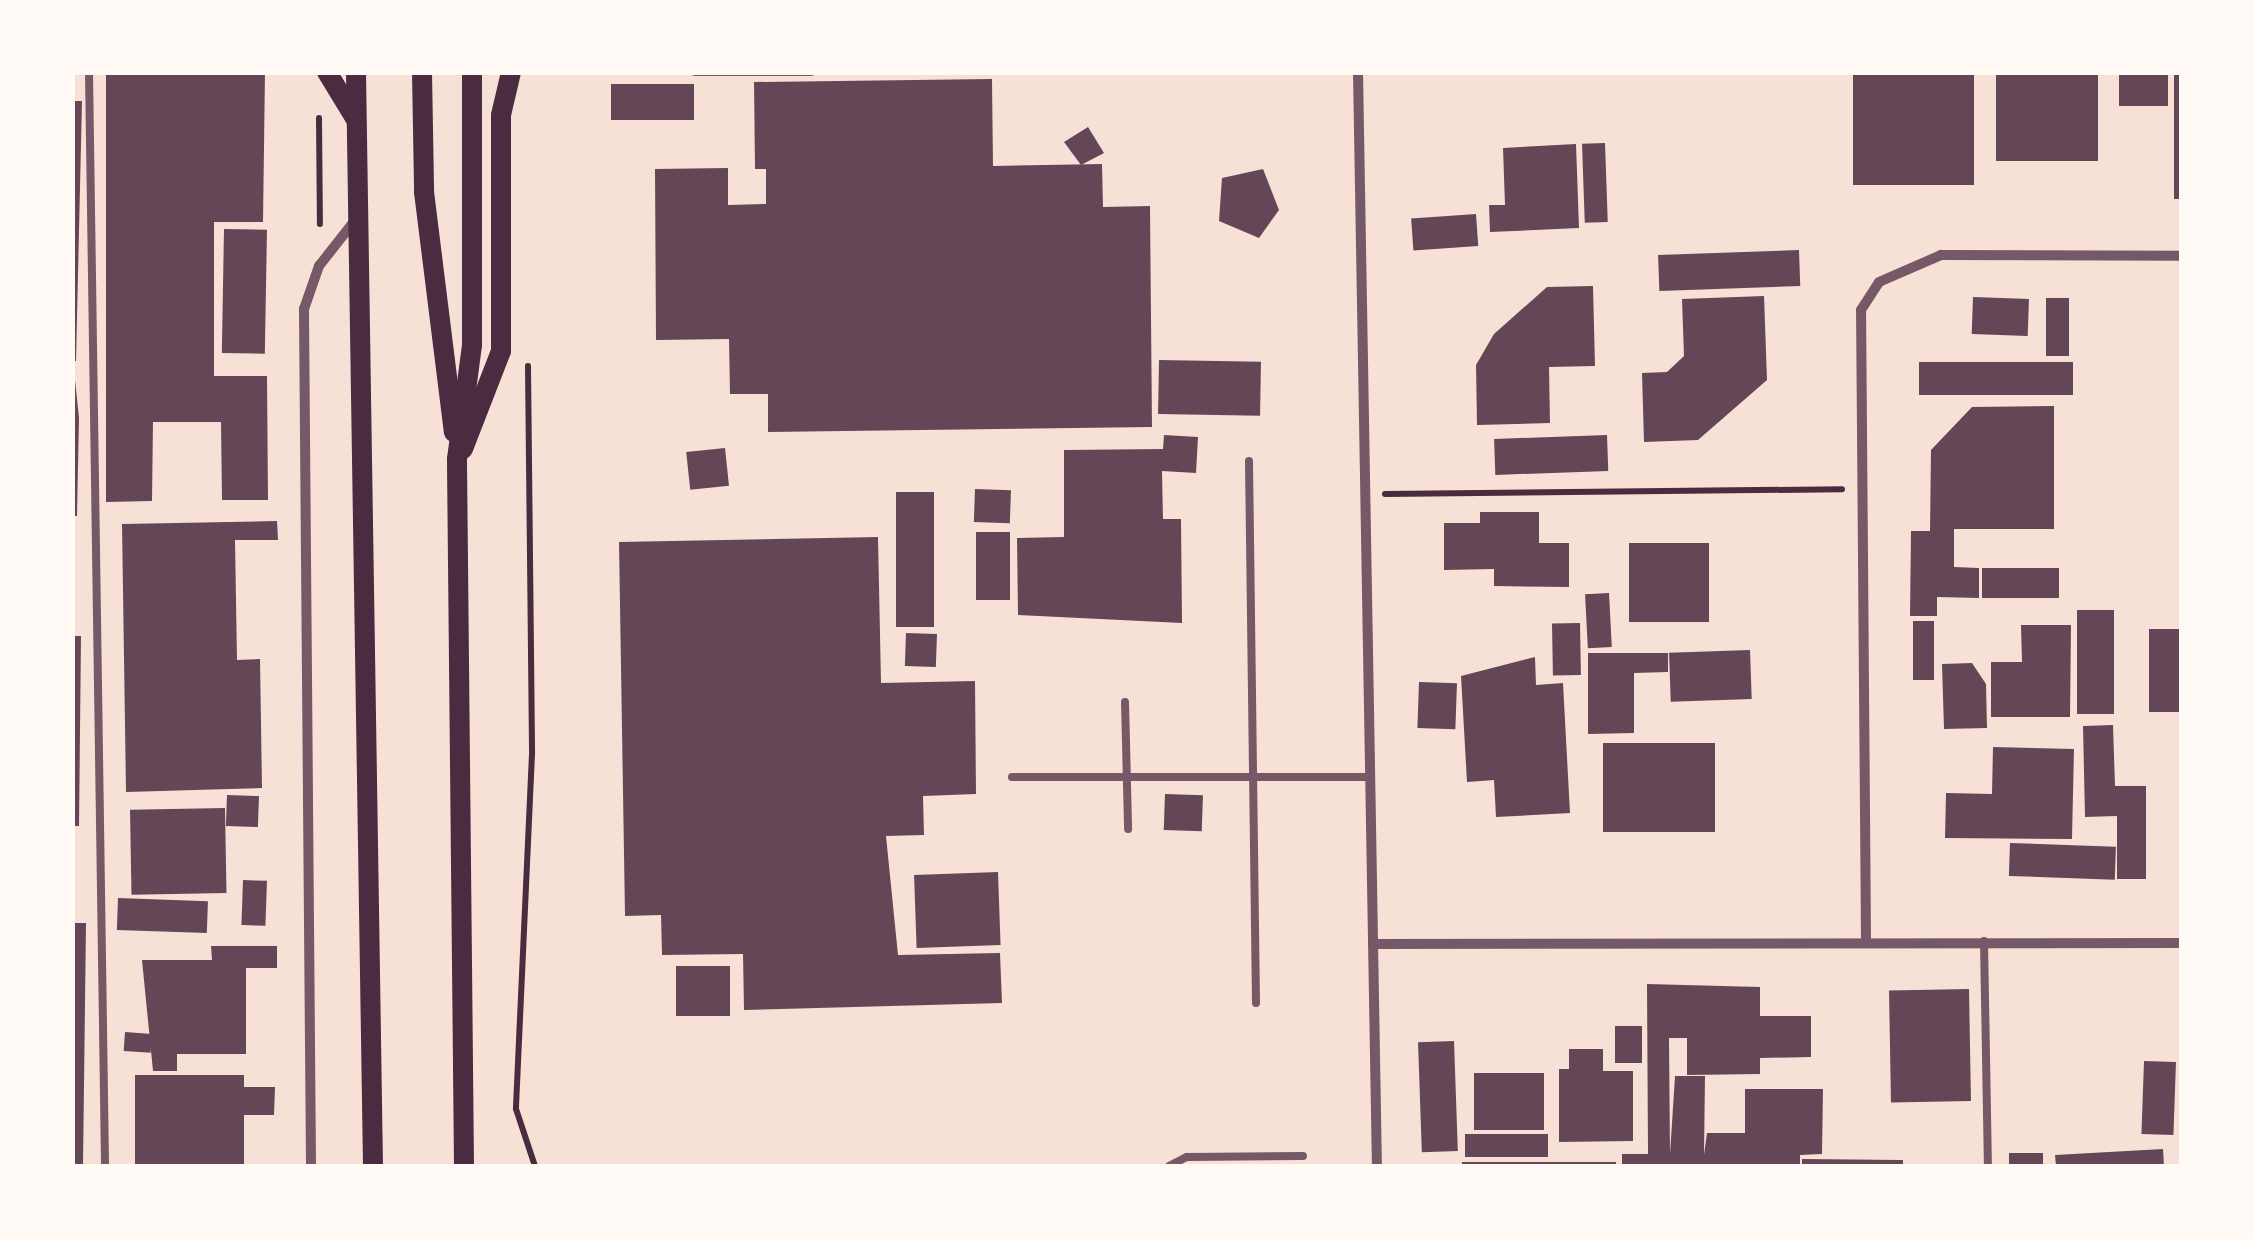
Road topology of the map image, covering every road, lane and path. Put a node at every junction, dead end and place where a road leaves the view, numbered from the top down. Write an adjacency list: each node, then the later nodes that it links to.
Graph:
1 (89, 72): 32 (lane)
2 (327, 72): 11 (main road)
3 (356, 72): 11 (main road)
4 (422, 72): 16 (main road)
5 (472, 72): 16 (main road)
6 (511, 72): 16 (main road)
7 (695, 72): 8 (lane)
8 (812, 72)
9 (1358, 72): 19 (street)
10 (315, 105): 13 (path)
11 (358, 122): 12 (main road)
12 (360, 215): 33 (street); 34 (main road)
13 (318, 233)
14 (2182, 256): 18 (street)
15 (528, 358): 36 (path)
16 (457, 459): 35 (main road)
17 (1250, 461): 24 (lane)
18 (1859, 489): 19 (path); 26 (street)
19 (1366, 494): 22 (street)
20 (1125, 702): 23 (lane)
21 (1012, 777): 23 (lane)
22 (1370, 777): 24 (lane); 29 (street)
23 (1126, 778): 24 (lane); 25 (lane)
24 (1253, 778): 30 (lane)
25 (1128, 829)
26 (1866, 940): 27 (street); 29 (street)
27 (1984, 941): 28 (street); 39 (lane)
28 (2182, 943)
29 (1373, 944): 38 (street)
30 (1256, 1003)
31 (1303, 1156): 37 (lane)
32 (104, 1166)
33 (311, 1166)
34 (373, 1166)
35 (464, 1166)
36 (535, 1166)
37 (1169, 1166)
38 (1376, 1166)
39 (1988, 1166)

